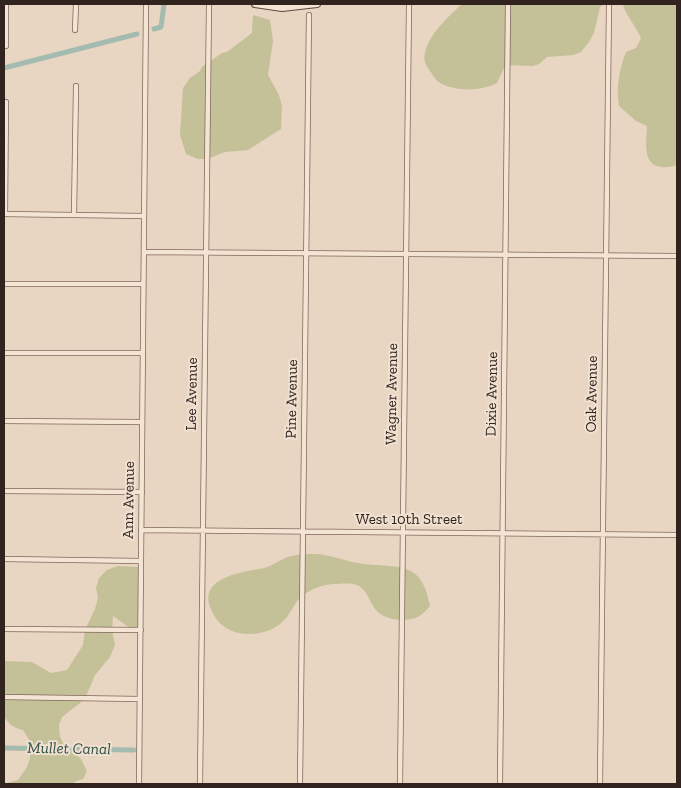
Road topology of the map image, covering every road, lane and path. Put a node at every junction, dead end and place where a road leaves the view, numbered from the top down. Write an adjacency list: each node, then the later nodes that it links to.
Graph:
1 (6, 4): 12 (street)
2 (76, 4): 11 (street)
3 (146, 4): 17 (street, Ann Avenue)
4 (209, 4): 19 (street, Lee Avenue)
5 (255, 4): 6 (street)
6 (317, 4)
7 (409, 4): 21 (street, Wagner Avenue)
8 (508, 4): 22 (street, Dixie Avenue)
9 (609, 4): 23 (street, Oak Avenue)
10 (310, 15): 20 (street, Pine Avenue)
11 (75, 30)
12 (6, 46)
13 (76, 86): 16 (street)
14 (6, 102): 15 (street)
15 (4, 214): 16 (street)
16 (74, 215): 17 (street)
17 (144, 216): 18 (street, Ann Avenue)
18 (144, 252): 19 (street); 26 (street, Ann Avenue)
19 (206, 252): 20 (street); 34 (street, Lee Avenue)
20 (307, 253): 21 (street); 35 (street, Pine Avenue)
21 (406, 254): 22 (street); 36 (street, Wagner Avenue)
22 (506, 254): 23 (street); 37 (street, Dixie Avenue)
23 (606, 255): 24 (street); 38 (street, Oak Avenue)
24 (677, 256)
25 (4, 284): 26 (street)
26 (143, 284): 28 (street, Ann Avenue)
27 (4, 352): 28 (street)
28 (143, 353): 30 (street, Ann Avenue)
29 (4, 421): 30 (street)
30 (142, 422): 32 (street, Ann Avenue)
31 (4, 491): 32 (street)
32 (142, 492): 33 (street, Ann Avenue)
33 (141, 530): 34 (street, West 10th Street); 41 (street, Ann Avenue)
34 (203, 531): 35 (street, West 10th Street); 47 (street, Lee Avenue)
35 (304, 532): 36 (street, West 10th Street); 48 (street, Pine Avenue)
36 (403, 533): 37 (street, West 10th Street); 49 (street, Wagner Avenue)
37 (503, 533): 38 (street, West 10th Street); 50 (street, Dixie Avenue)
38 (603, 534): 39 (street, West 10th Street); 51 (street, Oak Avenue)
39 (677, 535)
40 (4, 560): 41 (street)
41 (141, 560): 43 (street, Ann Avenue)
42 (4, 629): 43 (street)
43 (141, 630): 45 (street, Ann Avenue)
44 (4, 698): 45 (street)
45 (140, 698): 46 (street, Ann Avenue)
46 (140, 784)
47 (200, 784)
48 (300, 784)
49 (400, 784)
50 (500, 784)
51 (600, 784)

